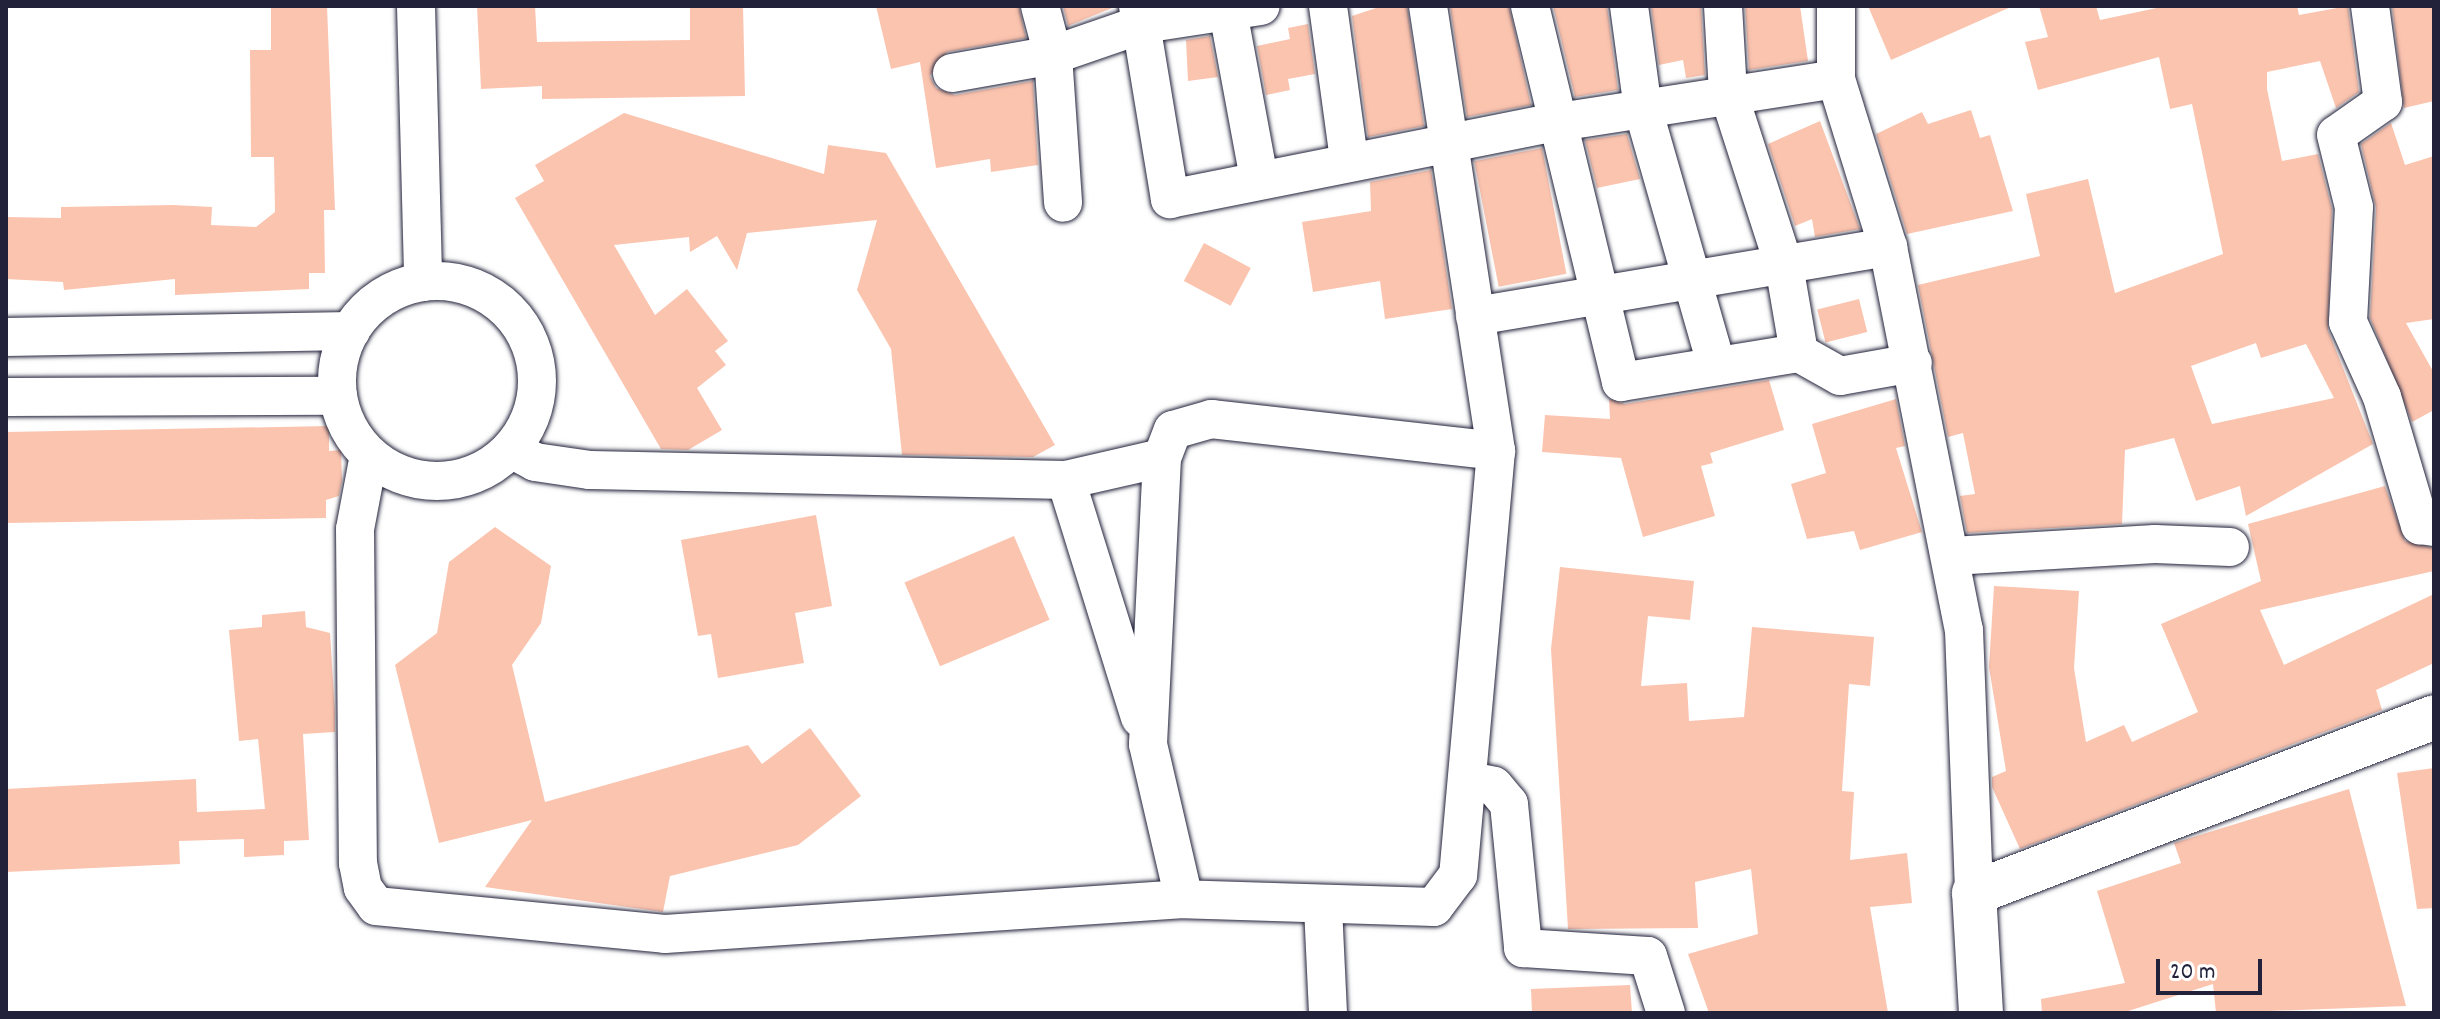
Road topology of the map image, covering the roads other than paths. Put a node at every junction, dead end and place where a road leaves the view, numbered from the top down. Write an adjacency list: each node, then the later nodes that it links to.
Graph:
1 (416, 6): 25 (street)
2 (1040, 6): 12 (street)
3 (1328, 6): 19 (street)
4 (1428, 6): 18 (street)
5 (1530, 6): 17 (street)
6 (1629, 6): 16 (street)
7 (1723, 6): 15 (street)
8 (1836, 6): 14 (street)
9 (2370, 6): 40 (street)
10 (1239, 8): 11 (street); 20 (street)
11 (1140, 15): 12 (street); 20 (street)
12 (1053, 55): 13 (street); 21 (street)
13 (952, 73)
14 (1836, 79): 15 (street); 22 (street)
15 (1728, 92): 16 (street); 23 (street)
16 (1643, 109): 17 (street); 24 (street)
17 (1552, 123): 18 (street); 26 (street)
18 (1455, 142): 19 (street); 27 (street)
19 (1349, 160): 20 (street)
20 (1259, 179)
21 (1063, 203)
22 (1888, 247): 23 (street); 32 (street)
23 (1784, 265): 24 (street); 30 (street)
24 (1697, 280): 26 (street); 31 (street)
25 (423, 282): 28 (street); 35 (street)
26 (1605, 296): 27 (street); 31 (street)
27 (1475, 316): 36 (street)
28 (351, 331): 29 (street); 33 (street)
29 (6, 337)
30 (1799, 353): 31 (street); 32 (street)
31 (1716, 363)
32 (1913, 363): 42 (street)
33 (338, 396): 34 (street); 37 (street)
34 (6, 397)
35 (511, 449): 37 (street); 39 (street)
36 (1496, 451): 38 (street); 45 (street)
37 (369, 455): 47 (street)
38 (1162, 458): 39 (street); 44 (street)
39 (1066, 480): 44 (street)
40 (2434, 527)
41 (2230, 547): 42 (street)
42 (1952, 556): 46 (street)
43 (2434, 717): 46 (street)
44 (1148, 744): 47 (street)
45 (1469, 781): 48 (street); 50 (street)
46 (1974, 893): 51 (street)
47 (1184, 899): 48 (street)
48 (1323, 907): 49 (street)
49 (1328, 1013)
50 (1666, 1013)
51 (1981, 1013)

